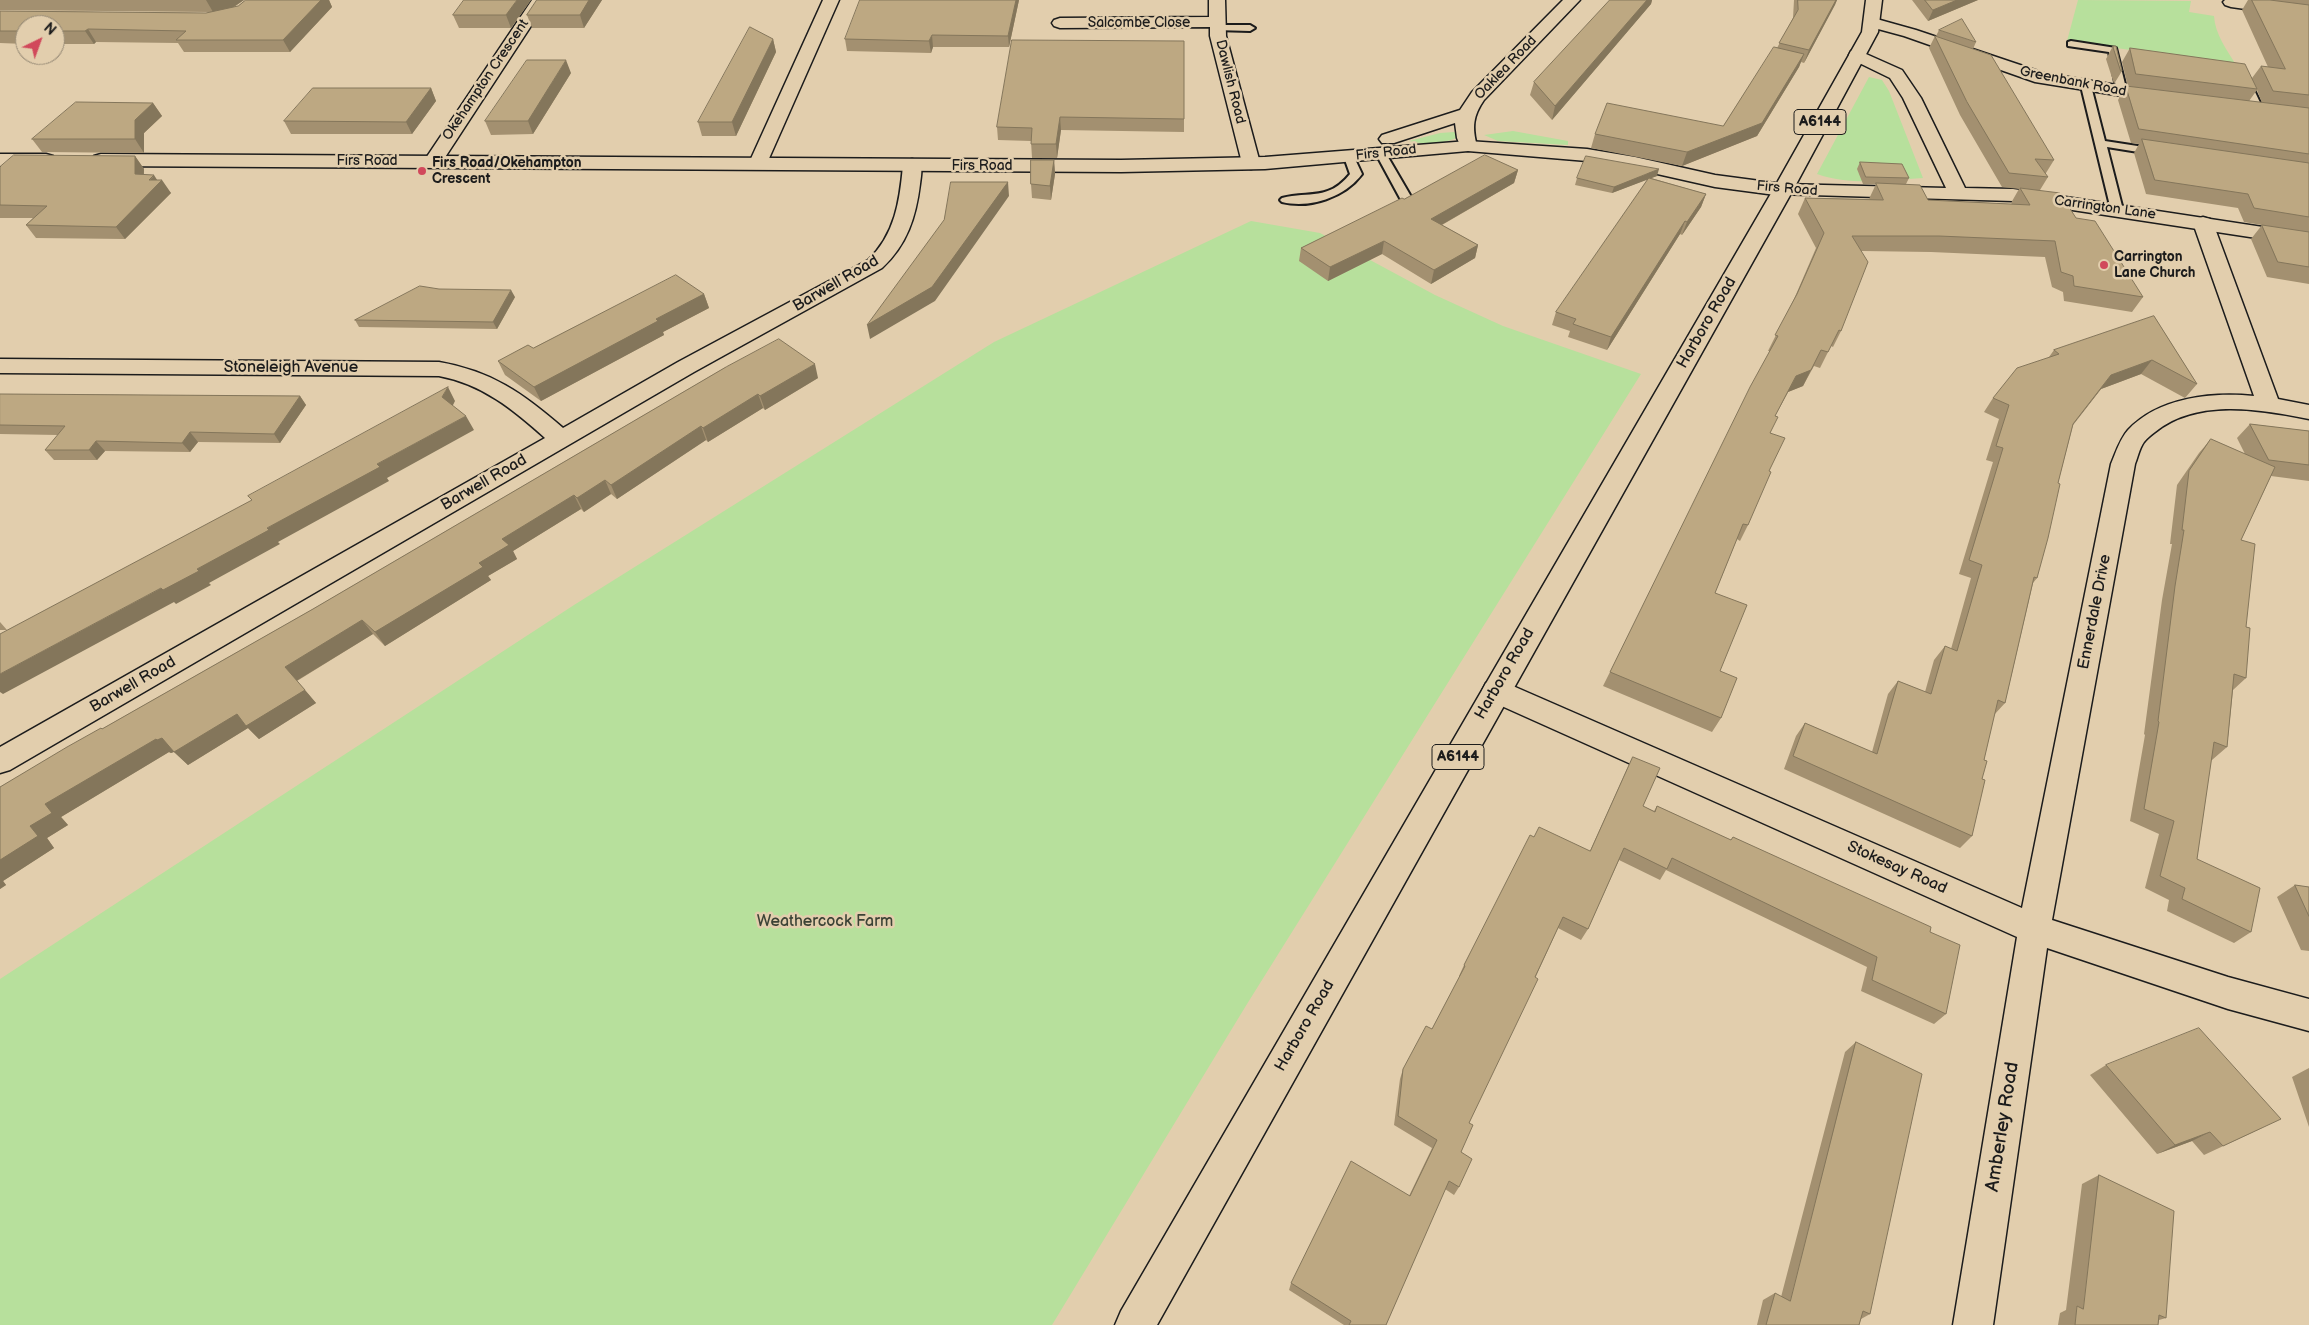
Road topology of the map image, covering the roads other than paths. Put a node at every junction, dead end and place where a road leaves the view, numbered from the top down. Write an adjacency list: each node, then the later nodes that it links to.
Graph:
1 (540, 0): 29 (street, Okehampton Crescent)
2 (830, 0): 30 (street)
3 (1217, 0): 10 (street, Dawlish Road)
4 (1572, 0): 20 (street, Oaklea Road)
5 (1874, 0): 9 (street, A6144)
6 (2231, 3): 7 (street)
7 (2309, 13)
8 (1059, 23): 10 (street, Salcombe Close)
9 (1873, 23): 13 (street, Harboro Road / A6144); 15 (street, Greenbank Road)
10 (1218, 25): 11 (lane); 31 (street, Dawlish Road)
11 (1250, 28)
12 (2071, 44): 16 (lane)
13 (1857, 54): 33 (street, Harboro Road / A6144); 34 (street)
14 (2239, 67): 19 (lane)
15 (2086, 86): 16 (street, Greenbank Road); 21 (lane)
16 (2122, 92): 17 (street, Greenbank Road)
17 (2173, 99)
18 (2240, 108): 19 (street)
19 (2268, 112)
20 (1465, 114): 22 (street, Firs Road); 23 (street, Oaklea Road)
21 (2100, 144): 24 (lane); 37 (lane)
22 (1384, 145): 23 (street, Firs Road); 25 (street, Firs Road); 36 (lane)
23 (1468, 146): 33 (street, Firs Road)
24 (2167, 153)
25 (1349, 157): 31 (street, Firs Road); 35 (lane)
26 (0, 160): 27 (street)
27 (59, 160)
28 (79, 160): 29 (street, Firs Road)
29 (432, 161): 30 (street, Firs Road)
30 (758, 163): 32 (street, Firs Road)
31 (1251, 163): 32 (street, Firs Road)
32 (912, 165): 43 (street, Barwell Road)
33 (1783, 190): 34 (street, Firs Road); 44 (street, Harboro Road / A6144)
34 (1959, 195): 37 (street, Carrington Lane)
35 (1286, 200)
36 (1402, 205)
37 (2117, 210): 38 (street, Carrington Lane)
38 (2203, 223): 39 (street, Carrington Lane); 41 (street)
39 (2309, 240)
40 (0, 366): 43 (street, Stoneleigh Avenue)
41 (2268, 403): 42 (street, Ennerdale Drive); 46 (street, Ennerdale Drive)
42 (2309, 412)
43 (561, 439): 45 (street, Barwell Road)
44 (1496, 691): 46 (street, Stokesay Road); 48 (street, Harboro Road / A6144)
45 (0, 761)
46 (2034, 929): 47 (street, Stokesay Road); 49 (street, Amberley Road)
47 (2309, 1015)
48 (1135, 1325)
49 (1973, 1325)

